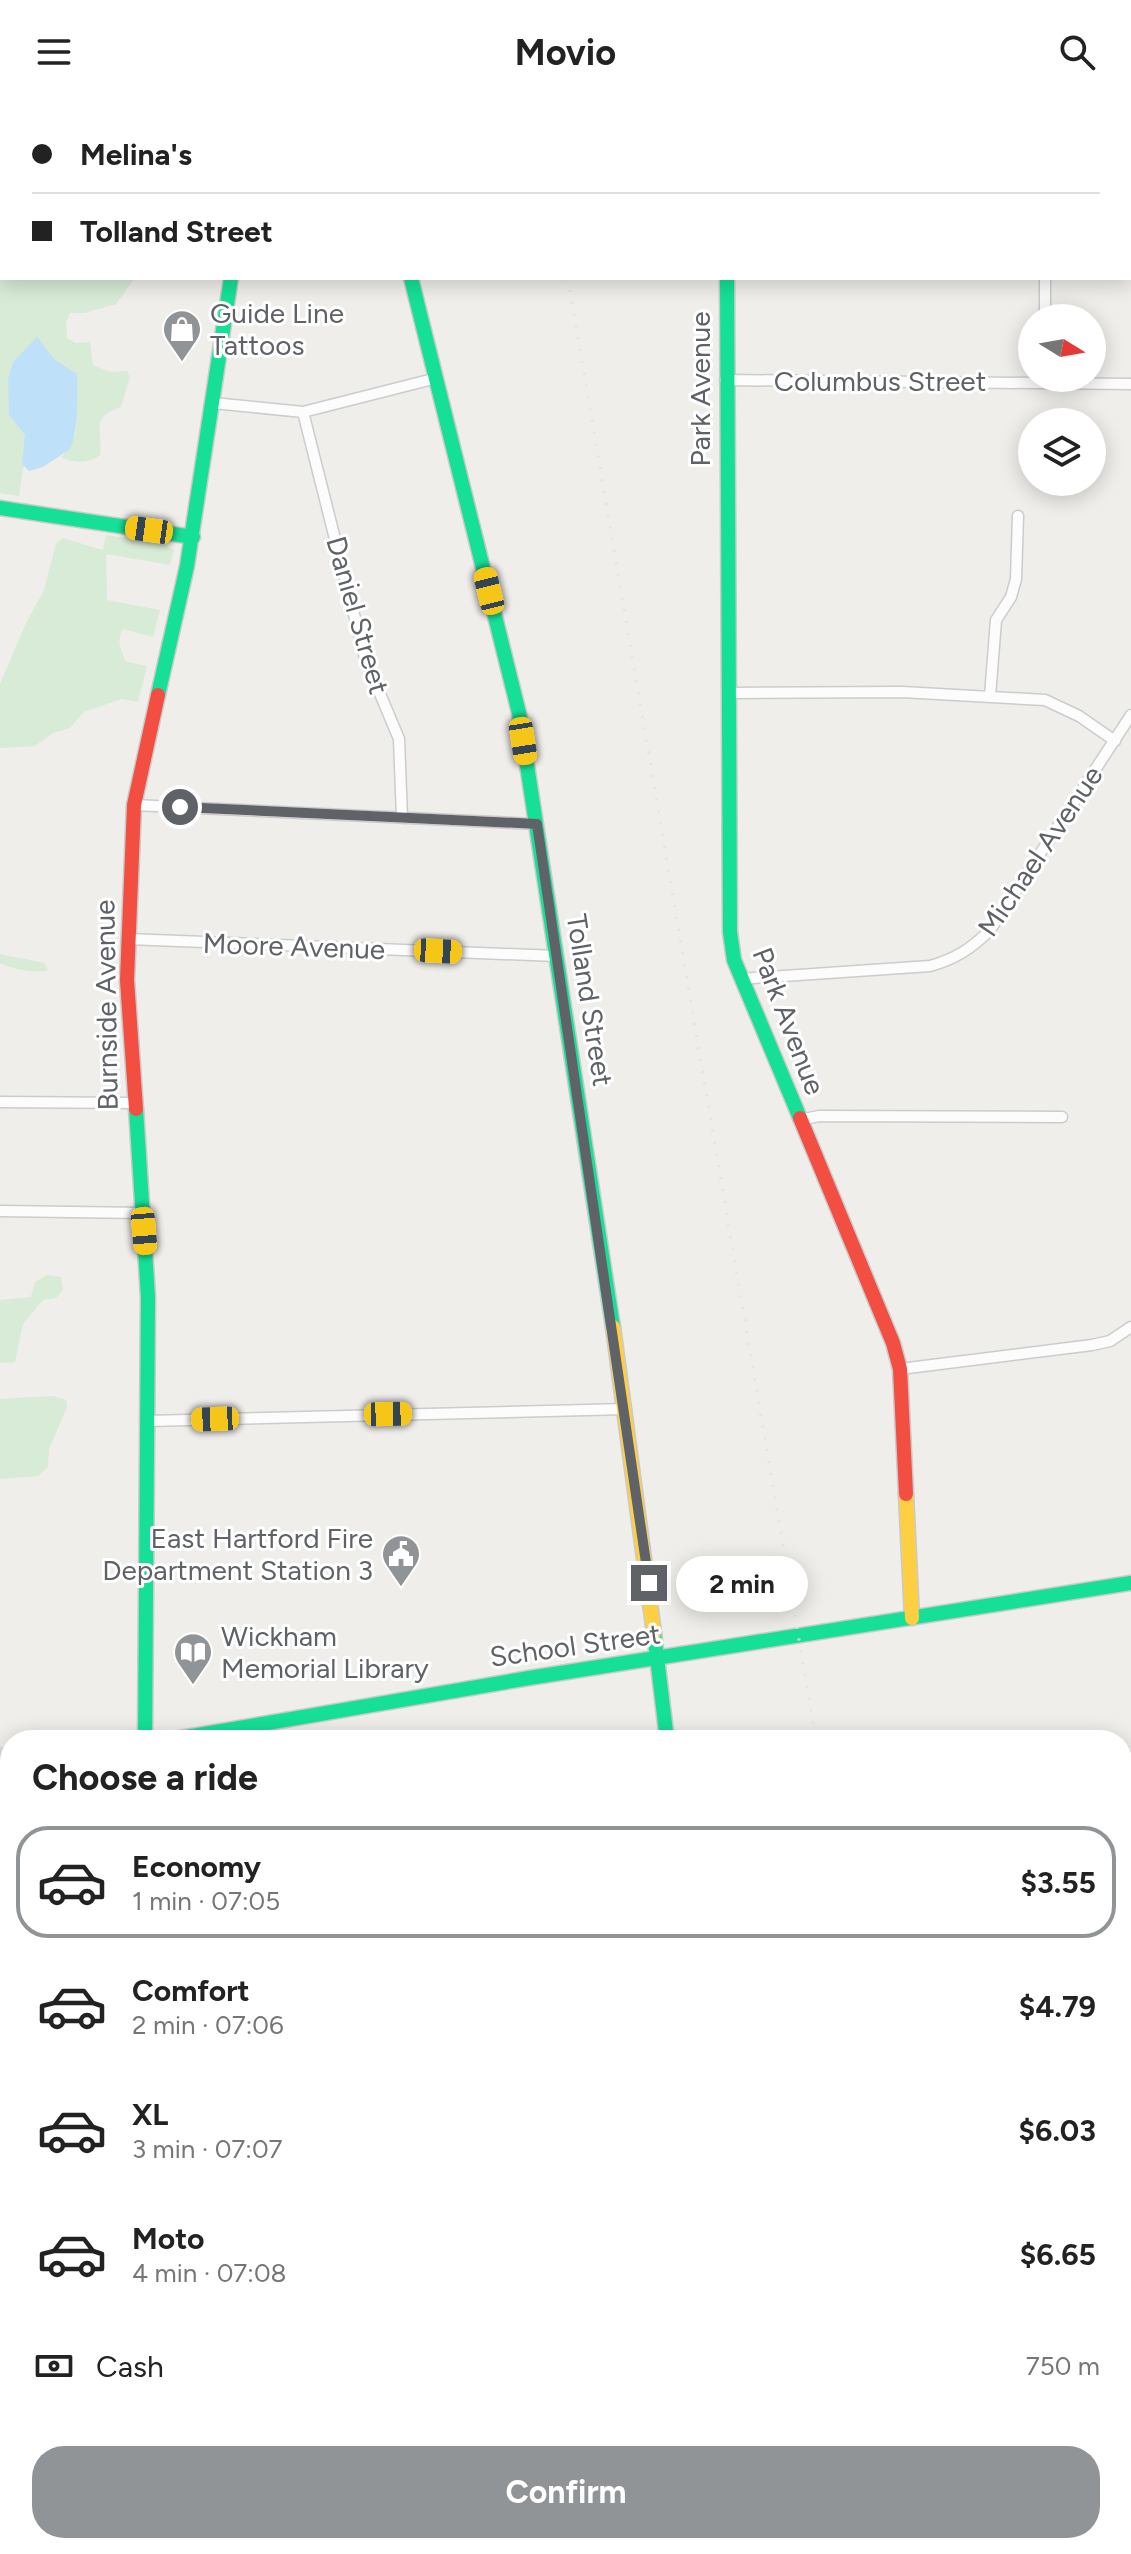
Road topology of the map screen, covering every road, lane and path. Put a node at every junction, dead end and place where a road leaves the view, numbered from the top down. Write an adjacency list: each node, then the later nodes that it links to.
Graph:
1 (231, 280): 11 (main road, Burnside Avenue)
2 (412, 280): 6 (main road, Tolland Street)
3 (727, 280): 7 (main road, Park Avenue)
4 (1045, 280): 5 (street)
5 (1045, 304)
6 (437, 378): 12 (street); 22 (main road, Tolland Street)
7 (725, 380): 8 (street, Columbus Street); 16 (main road, Park Avenue)
8 (1018, 380)
9 (1106, 383): 10 (street, Columbus Street)
10 (1131, 384)
11 (213, 403): 12 (street); 15 (main road, Burnside Avenue)
12 (303, 412): 21 (street, Daniel Street)
13 (0, 508): 15 (main road)
14 (1018, 516): 17 (street)
15 (193, 537): 20 (main road, Burnside Avenue)
16 (729, 693): 17 (street); 25 (main road, Park Avenue)
17 (990, 696): 19 (street)
18 (1131, 715): 19 (street, Michael Avenue)
19 (1115, 741): 25 (street, Michael Avenue)
20 (134, 805): 21 (street); 23 (main road, Burnside Avenue)
21 (402, 818): 22 (street)
22 (537, 824): 24 (main road, Tolland Street)
23 (127, 939): 24 (street, Moore Avenue); 27 (main road, Burnside Avenue)
24 (557, 956): 34 (main road, Tolland Street)
25 (740, 979): 29 (main road, Park Avenue)
26 (0, 1102): 27 (street)
27 (133, 1103): 31 (main road, Burnside Avenue)
28 (1062, 1117): 29 (street)
29 (799, 1120): 33 (main road, Park Avenue)
30 (0, 1211): 31 (street)
31 (143, 1213): 35 (main road, Burnside Avenue)
32 (1131, 1327): 33 (street)
33 (900, 1369): 37 (main road, Park Avenue)
34 (626, 1409): 35 (street); 38 (main road, Tolland Street)
35 (148, 1421): 39 (main road, Burnside Avenue)
36 (1131, 1583): 37 (main road, School Street)
37 (912, 1618): 38 (main road, School Street)
38 (659, 1659): 40 (main road, School Street); 41 (main road, Tolland Street)
39 (145, 1730)
40 (225, 1730)
41 (666, 1730)

